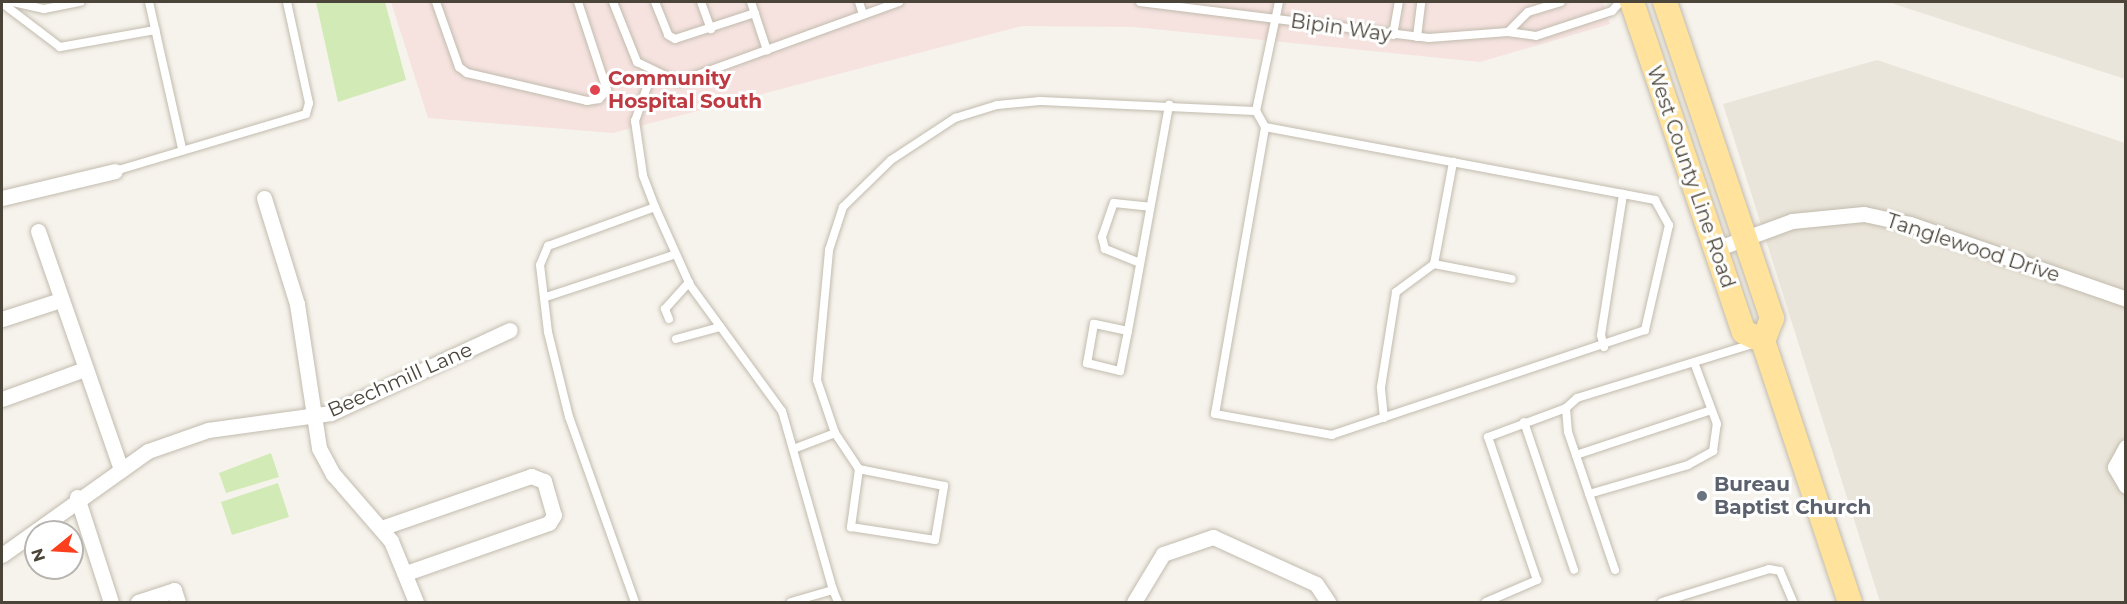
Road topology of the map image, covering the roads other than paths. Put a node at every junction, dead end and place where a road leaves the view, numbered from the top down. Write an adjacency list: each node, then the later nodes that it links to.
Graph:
1 (13, 2): 22 (lane)
2 (80, 2): 22 (lane)
3 (149, 2): 27 (lane)
4 (287, 2): 36 (lane)
5 (436, 2): 6 (lane)
6 (578, 2)
7 (613, 2): 32 (lane)
8 (655, 2): 26 (lane)
9 (701, 2): 26 (lane)
10 (751, 2): 23 (lane)
11 (860, 2): 24 (lane)
12 (898, 2): 24 (lane)
13 (1140, 2): 25 (lane, Bipin Way)
14 (1279, 2): 25 (lane)
15 (1399, 2): 29 (lane)
16 (1421, 2): 30 (lane)
17 (1560, 2): 28 (lane)
18 (1620, 2): 28 (lane, Bipin Way)
19 (1632, 2): 46 (main road, West County Line Road)
20 (1665, 2): 45 (main road, West County Line Road)
21 (2, 3): 27 (lane)
22 (67, 3)
23 (755, 14): 26 (lane); 31 (lane)
24 (863, 14): 31 (lane)
25 (1276, 19): 29 (lane, Bipin Way); 34 (lane)
26 (711, 29)
27 (155, 30): 36 (lane)
28 (1508, 32): 30 (lane, Bipin Way)
29 (1393, 35): 30 (lane, Bipin Way)
30 (1417, 37)
31 (767, 50): 32 (lane)
32 (652, 73): 42 (lane)
33 (1169, 105): 34 (lane); 43 (lane); 71 (lane)
34 (1256, 111): 35 (lane)
35 (1265, 127): 37 (lane); 69 (lane)
36 (182, 149): 38 (lane)
37 (1453, 162): 39 (lane); 49 (lane)
38 (115, 171): 40 (street)
39 (1623, 194): 62 (lane); 62 (lane)
40 (2, 198)
41 (264, 198): 68 (street)
42 (655, 207): 47 (lane); 52 (lane)
43 (1150, 207): 48 (lane); 48 (lane)
44 (38, 231): 54 (street)
45 (1744, 237): 46 (street, Tanglewood Drive); 53 (street, Tanglewood Drive); 61 (main road, West County Line Road)
46 (1716, 249): 61 (main road, West County Line Road)
47 (673, 255): 51 (lane); 52 (lane)
48 (1140, 262): 59 (lane)
49 (1434, 264): 50 (lane); 69 (lane)
50 (1512, 279)
51 (689, 282): 56 (lane); 57 (lane)
52 (546, 297): 90 (lane)
53 (2126, 299)
54 (60, 300): 55 (street); 64 (street)
55 (2, 319)
56 (669, 319)
57 (720, 327): 60 (lane); 73 (lane)
58 (510, 330): 68 (street, Beechmill Lane)
59 (1128, 331): 59 (lane)
60 (676, 339)
61 (1763, 340): 63 (lane); 98 (main road)
62 (1604, 347): 69 (lane)
63 (1694, 362): 66 (lane); 67 (lane)
64 (86, 369): 65 (street); 75 (street)
65 (2, 399)
66 (1566, 408): 70 (lane); 74 (lane)
67 (1711, 410): 74 (lane); 78 (lane)
68 (316, 417): 75 (street, Beechmill Lane); 80 (street)
69 (1384, 418)
70 (1524, 422): 82 (lane); 95 (lane)
71 (835, 433): 73 (lane); 76 (lane)
72 (2126, 447): 77 (street)
73 (796, 448): 85 (lane)
74 (1576, 455): 78 (lane)
75 (120, 466): 79 (street, Beechmill Lane)
76 (859, 469): 76 (lane)
77 (2126, 486)
78 (1589, 494): 83 (lane)
79 (77, 497): 81 (street, Beechmill Lane); 86 (street)
80 (381, 528): 84 (street); 84 (street)
81 (2, 555)
82 (1574, 570)
83 (1615, 570)
84 (406, 573): 89 (street)
85 (833, 590): 91 (lane); 92 (lane)
86 (111, 603)
87 (138, 603): 88 (street)
88 (178, 603)
89 (416, 603)
90 (635, 603)
91 (791, 603)
92 (838, 603)
93 (1134, 603): 94 (street)
94 (1328, 603)
95 (1486, 603)
96 (1662, 603): 97 (lane)
97 (1792, 603)
98 (1850, 603)

